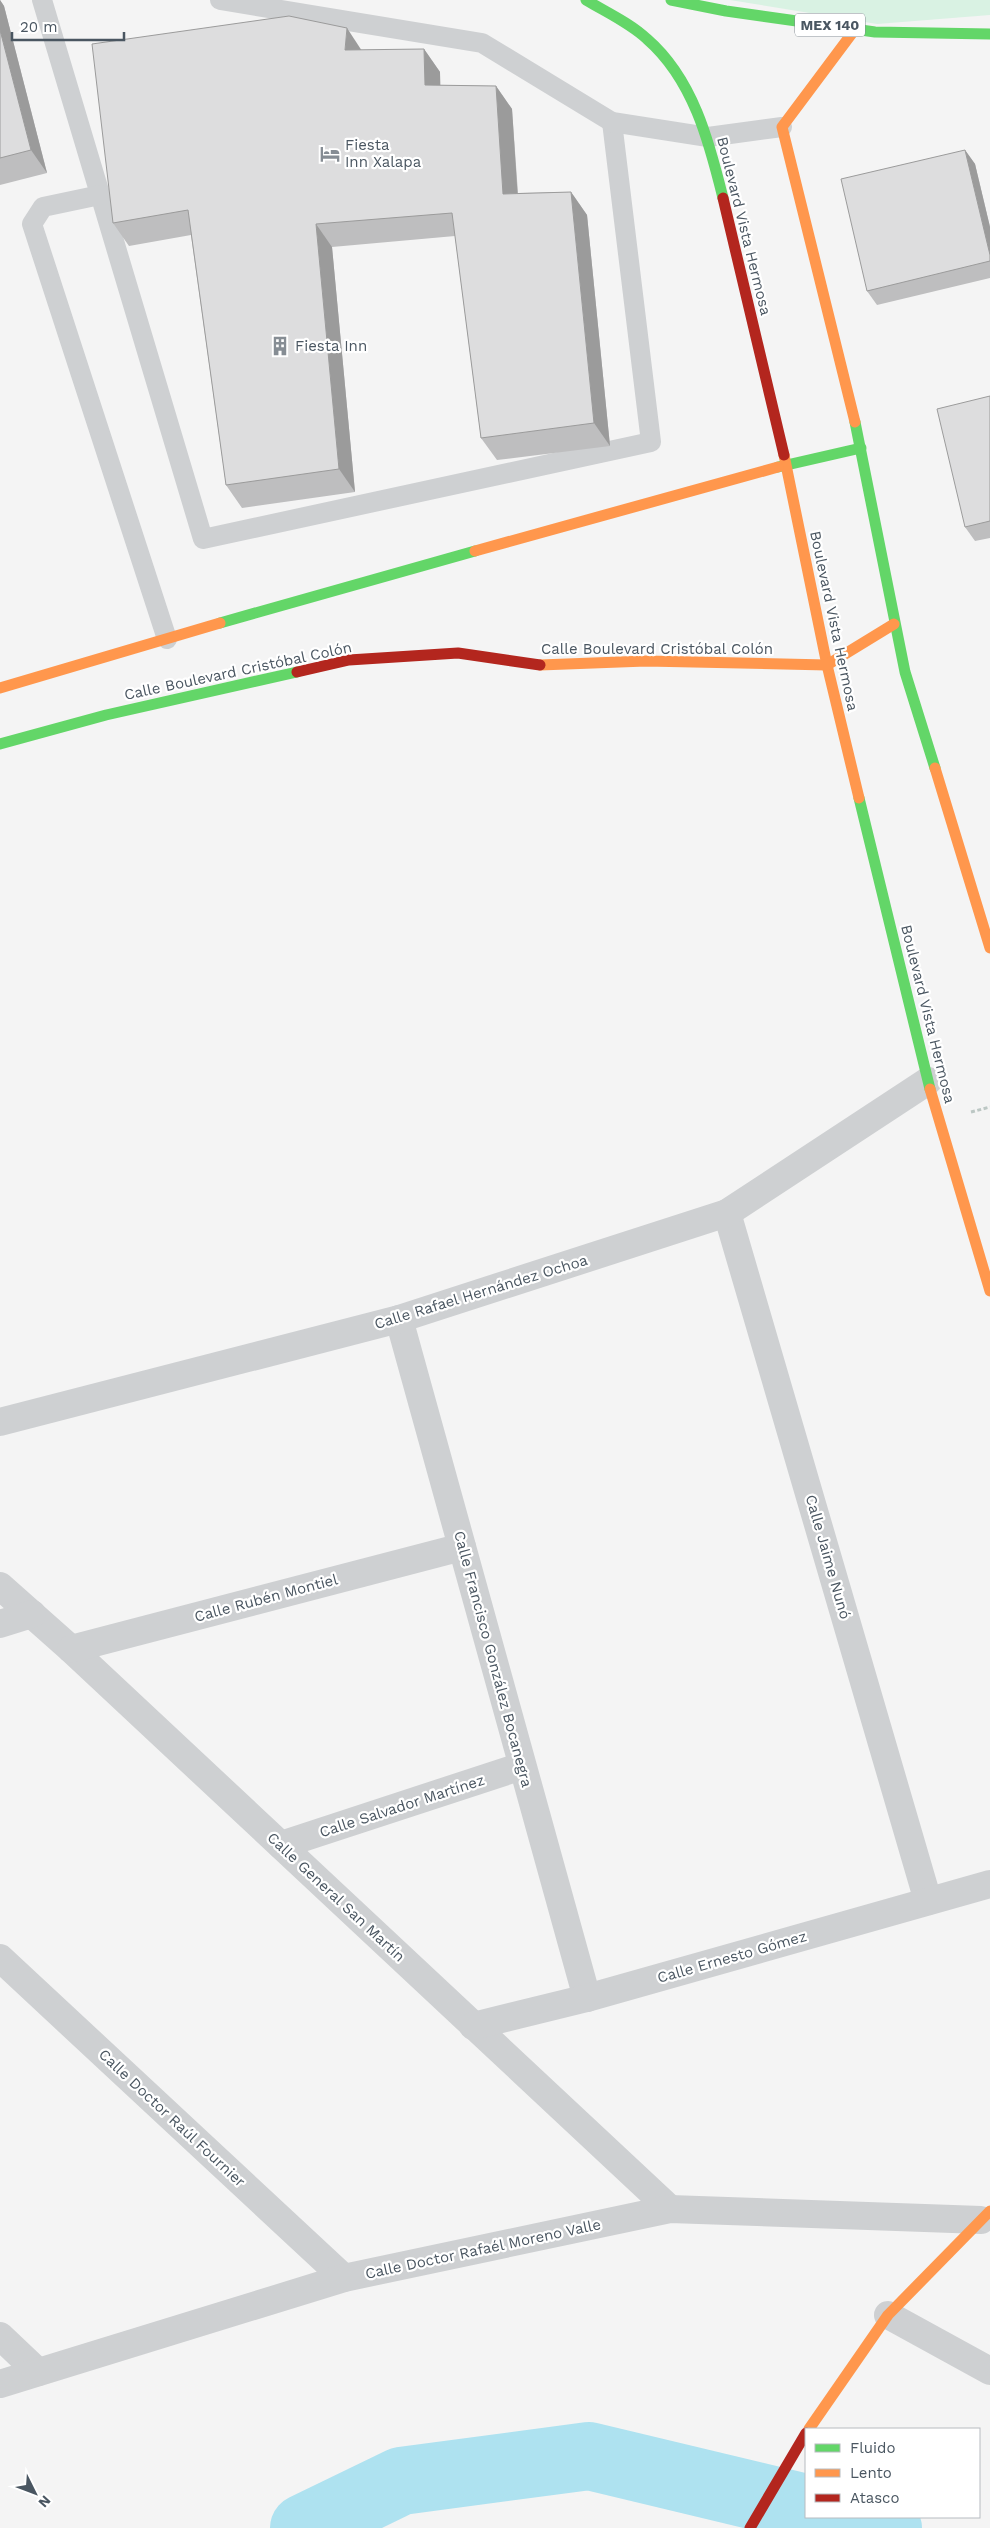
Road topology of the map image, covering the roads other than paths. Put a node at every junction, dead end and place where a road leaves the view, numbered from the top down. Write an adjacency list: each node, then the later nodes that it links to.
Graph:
1 (42, 0): 10 (lane)
2 (220, 0): 7 (lane)
3 (586, 0): 9 (main road, Boulevard Vista Hermosa)
4 (671, 0): 5 (main road, MEX 140)
5 (856, 28): 6 (main road, MEX 140); 8 (main road)
6 (990, 34)
7 (612, 122): 9 (lane); 10 (lane)
8 (782, 127): 9 (lane); 11 (main road)
9 (708, 137): 12 (main road, Boulevard Vista Hermosa)
10 (100, 194): 14 (lane)
11 (861, 448): 12 (main road); 13 (main road)
12 (786, 466): 14 (main road); 15 (main road, Boulevard Vista Hermosa)
13 (894, 624): 15 (main road); 18 (main road)
14 (168, 639): 16 (main road)
15 (827, 665): 17 (main road, Calle Boulevard Cristóbal Colón); 19 (main road, Boulevard Vista Hermosa)
16 (0, 688)
17 (0, 744)
18 (990, 948)
19 (928, 1081): 20 (street, Calle Rafael Hernández Ochoa); 21 (main road, Boulevard Vista Hermosa)
20 (727, 1213): 22 (street, Calle Rafael Hernández Ochoa); 32 (street, Calle Jaime Nunó)
21 (990, 1291)
22 (399, 1319): 23 (street, Calle Rafael Hernández Ochoa); 24 (street, Calle Francisco González Bocanegra)
23 (0, 1422)
24 (462, 1547): 28 (street, Calle Rubén Montiel); 29 (street, Calle Francisco González Bocanegra)
25 (0, 1586): 26 (street, Calle General San Martín)
26 (32, 1614): 27 (street); 28 (street, Calle General San Martín)
27 (0, 1624)
28 (71, 1649): 30 (street, Calle General San Martín)
29 (522, 1766): 30 (street, Calle Salvador Martínez); 34 (street, Calle Francisco González Bocanegra)
30 (281, 1846): 35 (street, Calle General San Martín)
31 (990, 1884): 32 (street, Calle Ernesto Gómez)
32 (928, 1901): 34 (street, Calle Ernesto Gómez)
33 (0, 1958): 38 (street, Calle Doctor Raúl Fournier)
34 (587, 1998): 35 (street, Calle Ernesto Gómez)
35 (473, 2026): 36 (street, Calle General San Martín)
36 (670, 2209): 37 (street, Calle Doctor Rafaél Moreno Valle); 38 (street, Calle Doctor Rafaél Moreno Valle)
37 (986, 2215): 39 (main road)
38 (344, 2278): 42 (street, Calle Doctor Rafaél Moreno Valle)
39 (888, 2315): 41 (street); 44 (main road)
40 (0, 2336): 42 (street)
41 (990, 2371)
42 (38, 2372): 43 (street, Calle Doctor Rafaél Moreno Valle)
43 (0, 2384)
44 (810, 2428)
45 (805, 2435): 46 (main road)
46 (750, 2528)

